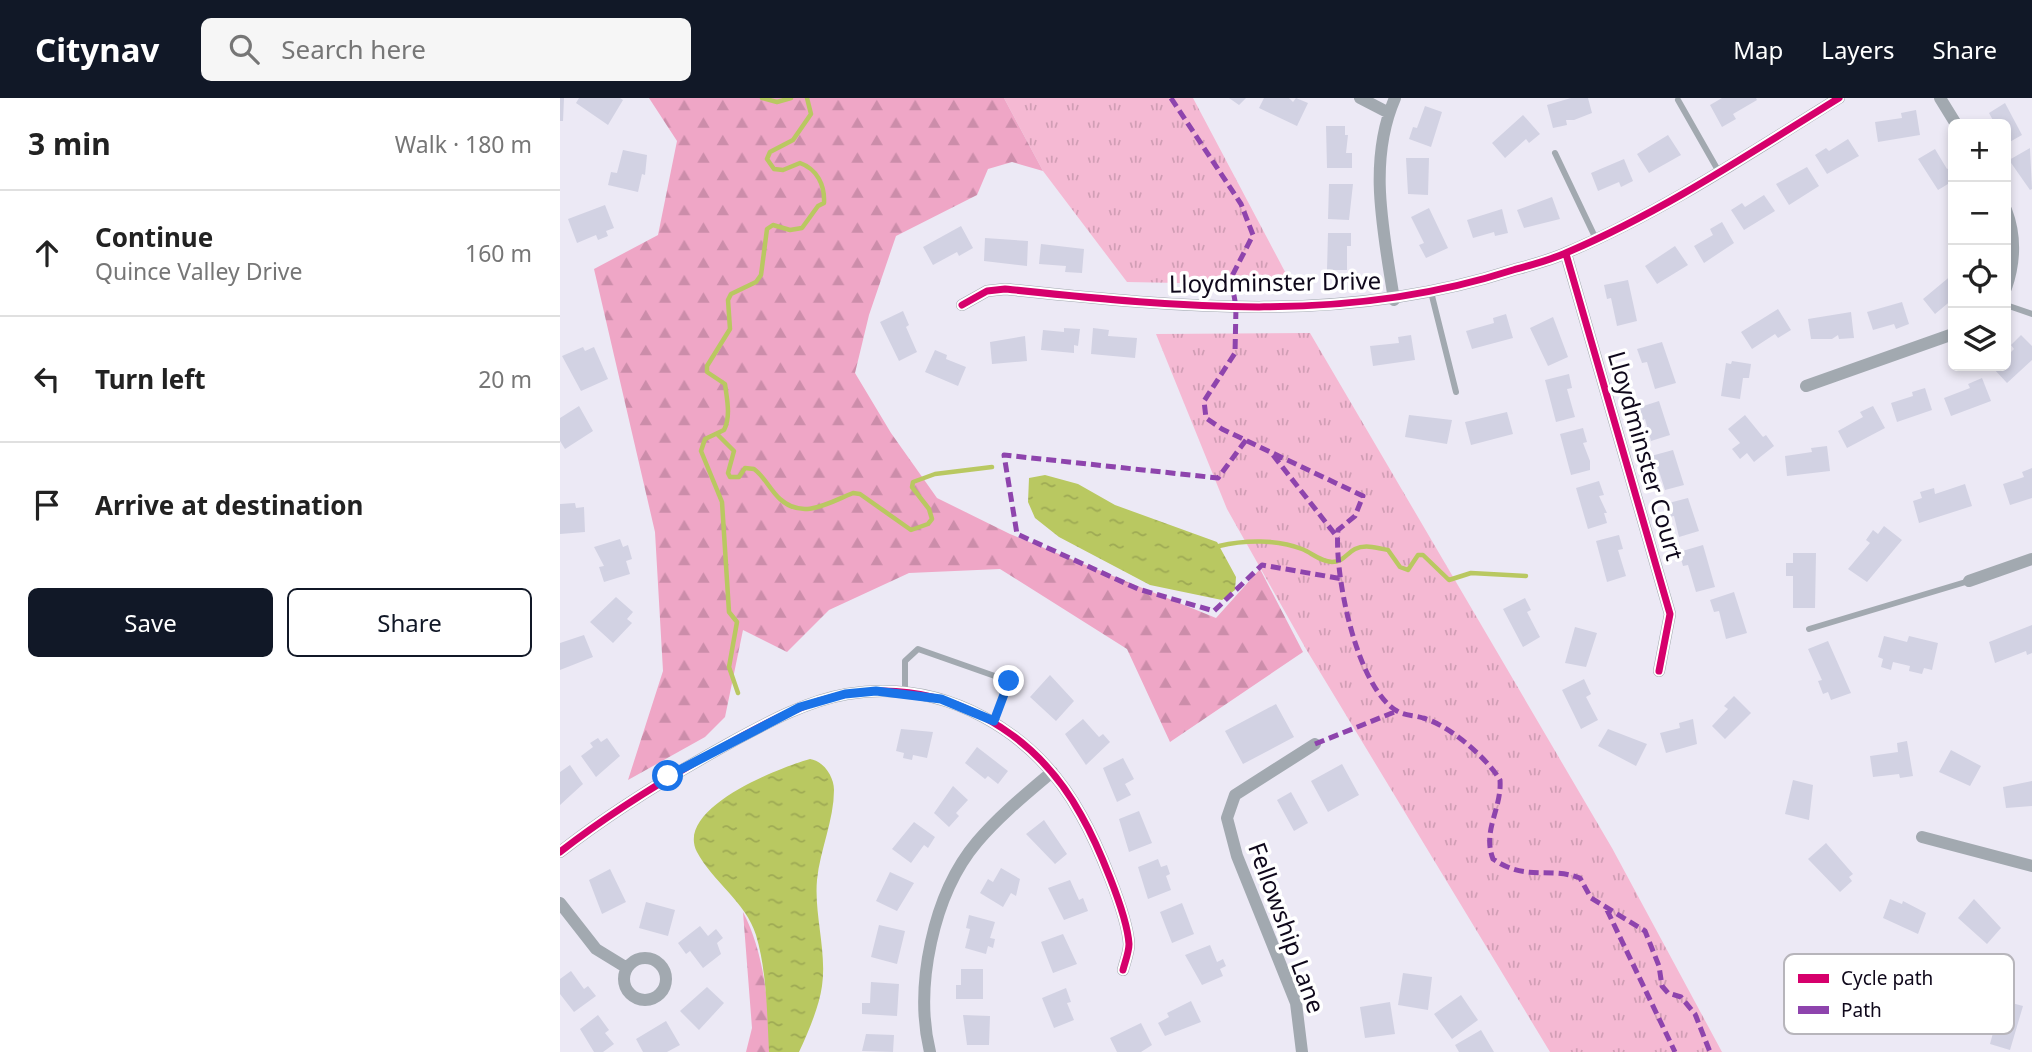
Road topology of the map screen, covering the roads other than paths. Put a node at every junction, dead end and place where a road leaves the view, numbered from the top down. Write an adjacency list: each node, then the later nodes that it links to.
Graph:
1 (1360, 98): 6 (street)
2 (1395, 98): 6 (street)
3 (1839, 98): 9 (street, Lloydminster Drive)
4 (1940, 98): 7 (street)
5 (1678, 100): 9 (lane)
6 (1389, 113): 15 (street)
7 (1953, 119)
8 (1555, 153): 11 (lane)
9 (1719, 172): 11 (street, Lloydminster Drive)
10 (2011, 237): 13 (street)
11 (1596, 239): 12 (street, Lloydminster Drive)
12 (1566, 254): 14 (street, Lloydminster Drive); 25 (street, Lloydminster Court)
13 (2011, 266)
14 (1431, 292): 15 (street, Lloydminster Drive); 21 (lane)
15 (1394, 300): 16 (street, Lloydminster Drive)
16 (962, 305)
17 (2011, 307): 18 (lane)
18 (2032, 314)
19 (1948, 336): 20 (street)
20 (1806, 386)
21 (1456, 392)
22 (2032, 559): 23 (street)
23 (1969, 581): 24 (lane)
24 (1809, 629)
25 (1659, 671)
26 (905, 695): 27 (street); 27 (lane); 31 (street)
27 (994, 721): 29 (street)
28 (1315, 744): 37 (street, Fellowship Lane)
29 (1052, 772): 35 (street); 36 (street)
30 (1922, 837): 32 (street)
31 (560, 852)
32 (2032, 866)
33 (560, 903): 34 (street)
34 (627, 968)
35 (1124, 970)
36 (930, 1052)
37 (1304, 1052)

